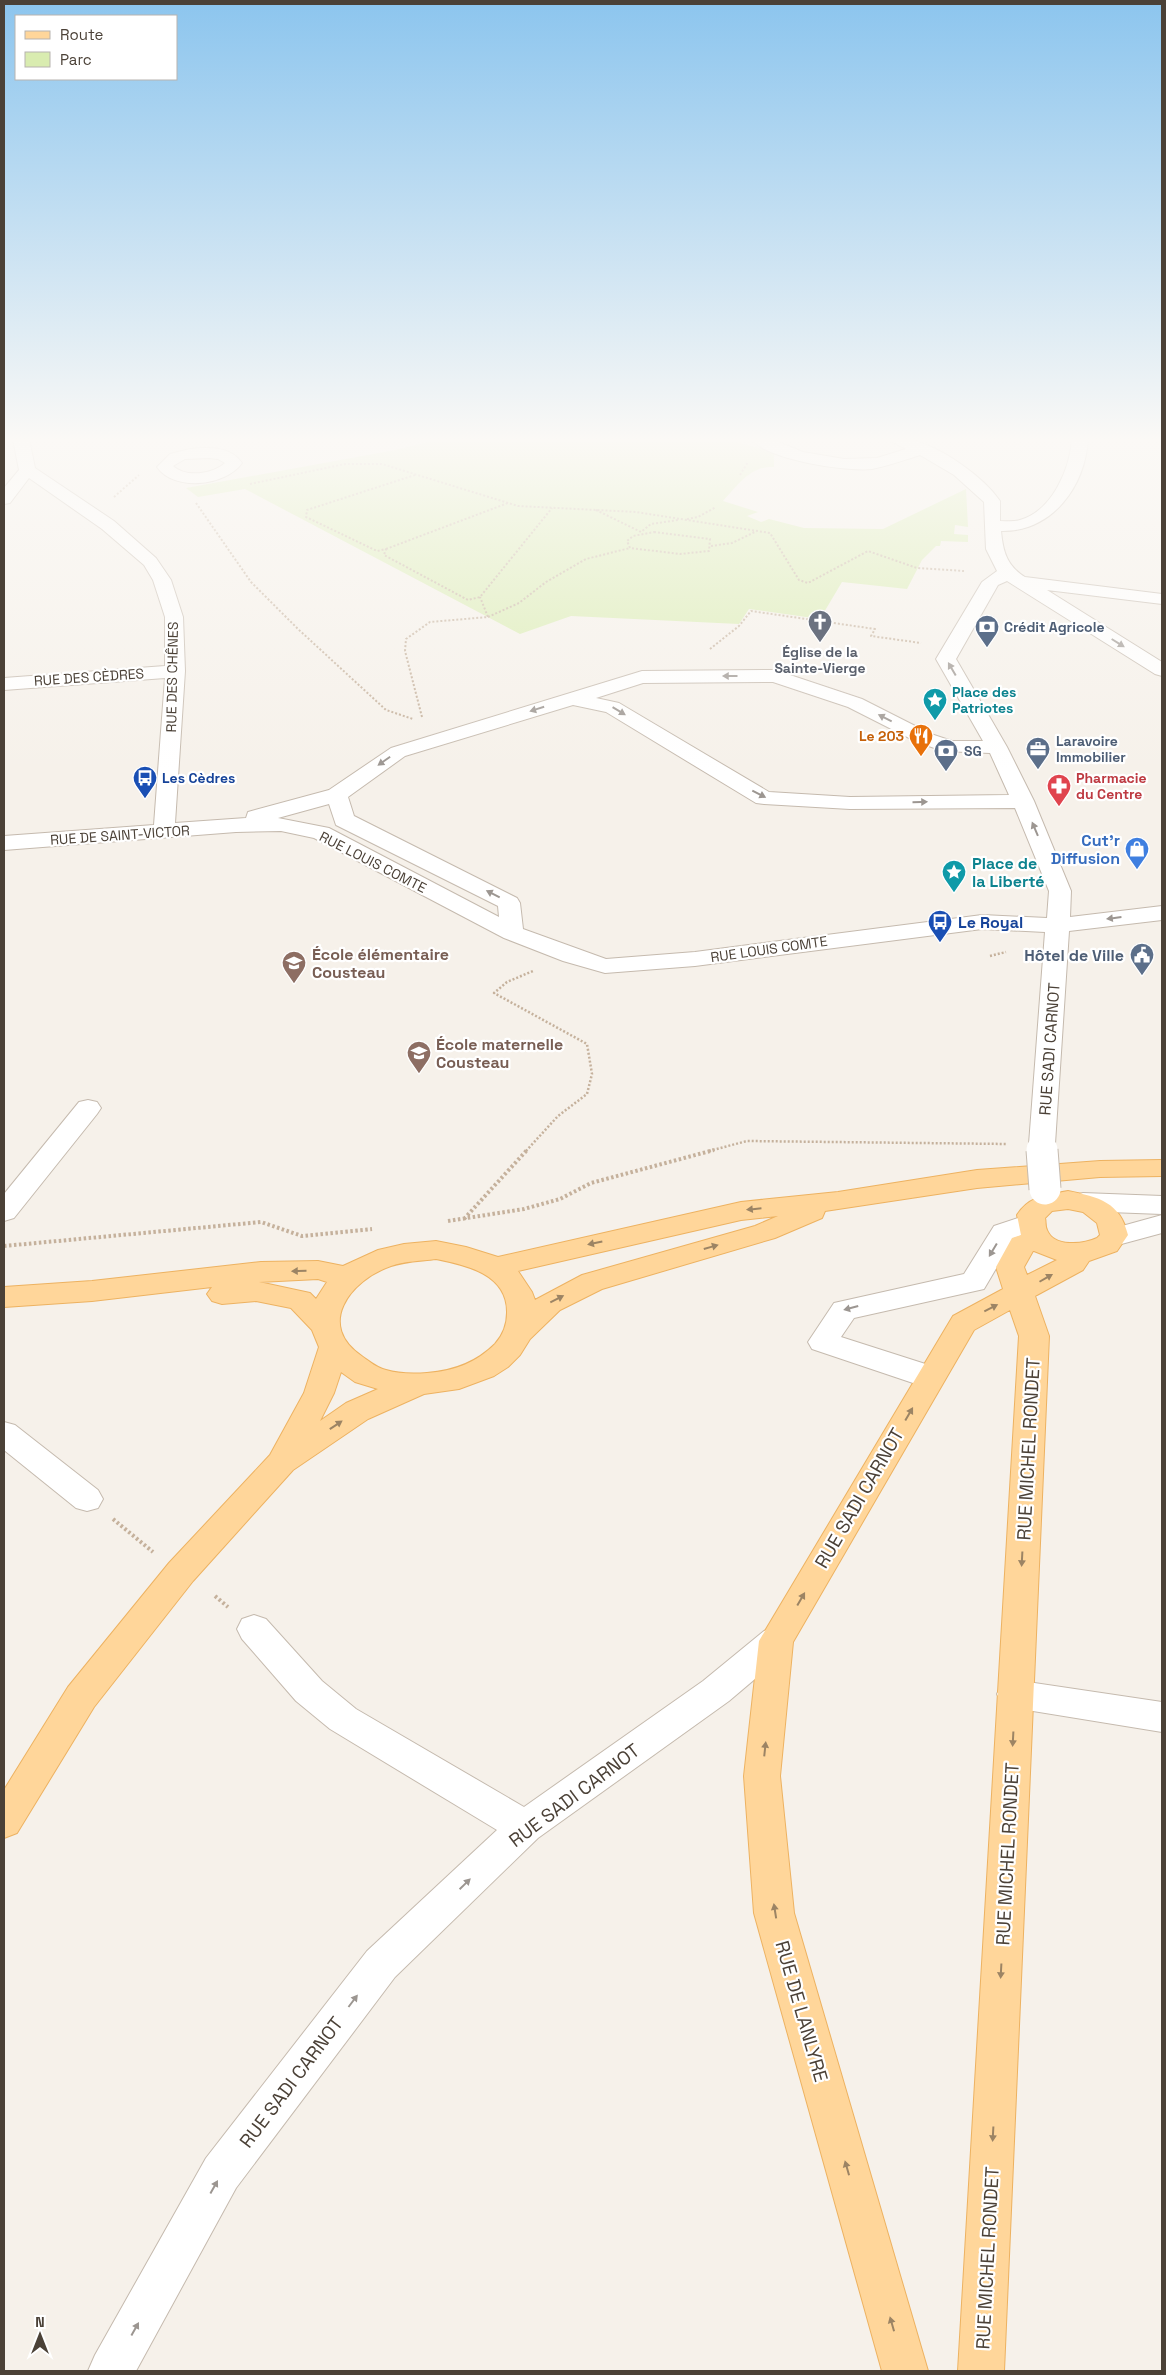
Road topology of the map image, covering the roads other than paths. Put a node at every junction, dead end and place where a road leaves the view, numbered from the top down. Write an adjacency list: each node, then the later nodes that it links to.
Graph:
1 (137, 550): 6 (street, RUE DES CHÊNES)
2 (995, 550): 3 (street)
3 (1012, 577): 4 (street); 5 (street, one-way to 5); 9 (street, RUE SADI CARNOT, one-way to 3)
4 (1162, 599)
5 (1162, 670)
6 (175, 671): 7 (street, RUE DES CÈDRES); 13 (street, RUE DES CHÊNES)
7 (4, 684)
8 (572, 698): 9 (street, one-way to 8); 10 (street, one-way to 10); 11 (street, one-way to 11)
9 (997, 747): 11 (street, RUE SADI CARNOT)
10 (337, 795): 12 (street); 17 (street, one-way to 10)
11 (1023, 801): 16 (street, RUE SADI CARNOT, one-way to 11)
12 (236, 825): 13 (street, RUE DE SAINT-VICTOR); 17 (street, RUE LOUIS COMTE)
13 (164, 832): 14 (street, RUE DE SAINT-VICTOR)
14 (4, 843)
15 (1162, 912): 16 (street, RUE LOUIS COMTE, one-way to 16)
16 (1058, 925): 17 (street, RUE LOUIS COMTE); 20 (street, RUE SADI CARNOT, bridge)
17 (512, 933)
18 (88, 1108): 24 (street)
19 (1162, 1168): 21 (main road)
20 (1050, 1195): 22 (main road); 26 (main road)
21 (838, 1201): 29 (main road, one-way to 29); 34 (main road, one-way to 21)
22 (1084, 1202): 23 (street); 27 (main road)
23 (1162, 1205)
24 (4, 1212)
25 (1162, 1224): 27 (street)
26 (1034, 1231): 28 (main road); 31 (main road); 36 (street, one-way to 36)
27 (1114, 1237): 28 (main road)
28 (1076, 1258): 31 (main road, RUE SADI CARNOT, one-way to 28)
29 (494, 1267): 30 (main road); 34 (main road)
30 (347, 1278): 32 (main road, one-way to 32); 35 (main road)
31 (1019, 1294): 36 (main road, RUE SADI CARNOT, one-way to 31); 43 (main road, RUE MICHEL RONDET, one-way to 43)
32 (4, 1296)
33 (4, 1314): 35 (main road)
34 (521, 1331): 37 (main road)
35 (329, 1336): 37 (main road); 39 (main road)
36 (930, 1377): 42 (main road, RUE SADI CARNOT, one-way to 36)
37 (420, 1384): 39 (main road, one-way to 37)
38 (4, 1433): 40 (street)
39 (282, 1462): 45 (main road)
40 (87, 1498)
41 (254, 1629): 46 (street)
42 (776, 1641): 46 (street, RUE SADI CARNOT); 48 (main road, RUE DE LANLYRE, one-way to 42)
43 (1015, 1694): 44 (street); 49 (main road, RUE MICHEL RONDET, one-way to 49)
44 (1162, 1717)
45 (4, 1822)
46 (525, 1827): 47 (street, RUE SADI CARNOT, one-way to 46)
47 (111, 2371)
48 (905, 2371)
49 (981, 2371)

